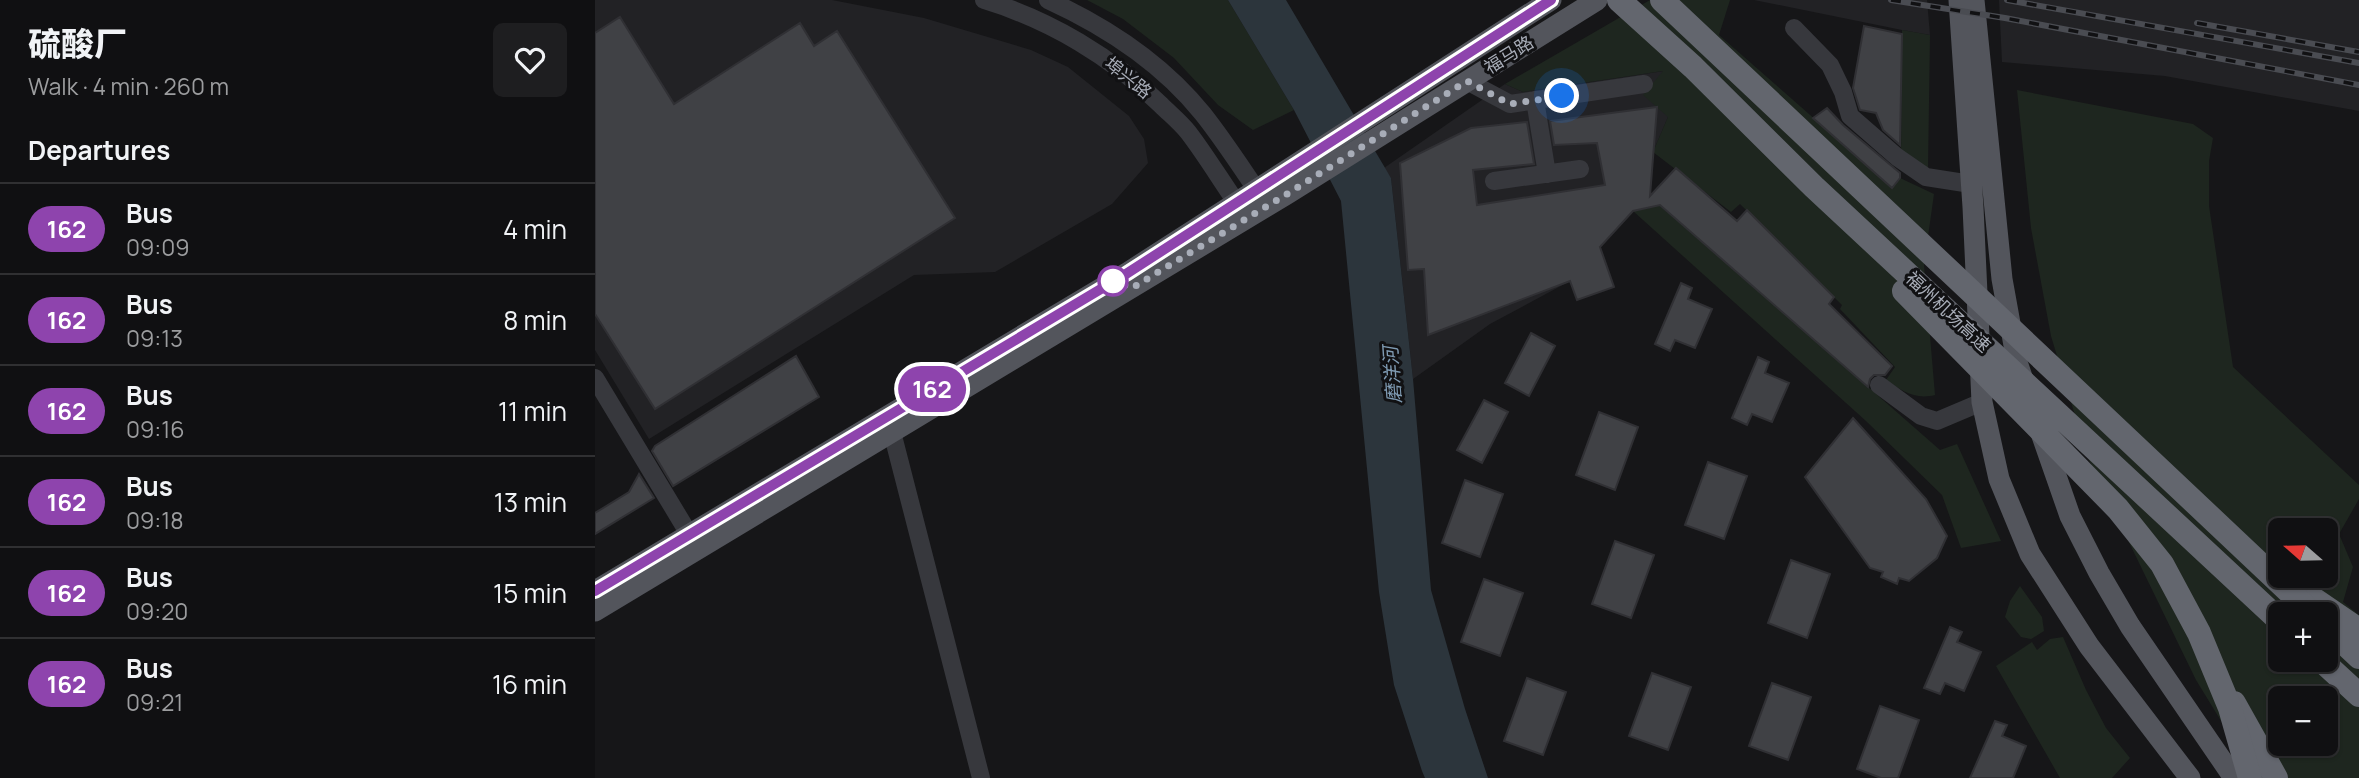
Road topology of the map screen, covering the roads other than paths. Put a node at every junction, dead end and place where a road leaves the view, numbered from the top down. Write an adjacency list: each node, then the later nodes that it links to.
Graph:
1 (984, 0): 19 (street, 埠兴路)
2 (1048, 0): 18 (street, 埠兴路)
3 (1551, 0): 18 (main road, 福马路)
4 (1597, 0): 10 (main road, 福马路)
5 (1619, 0): 17 (highway, 福州机场高速, bridge)
6 (1663, 0): 25 (highway, 福州机场高速, bridge)
7 (1959, 0): 16 (main road)
8 (1974, 0): 40 (main road)
9 (1794, 29): 16 (street)
10 (1467, 81): 12 (street); 23 (main road, 福马路)
11 (1644, 84): 12 (street)
12 (1535, 100): 14 (street)
13 (1580, 169): 14 (street)
14 (1547, 174): 15 (street)
15 (1494, 181)
16 (1971, 184): 22 (main road)
17 (1814, 187): 30 (highway, 福州机场高速, bridge); 35 (highway, bridge)
18 (1256, 189): 19 (main road, 福马路)
19 (1236, 202): 24 (main road, 福马路)
20 (595, 378): 24 (street)
21 (1879, 385): 22 (street)
22 (1982, 402): 39 (main road)
23 (892, 432): 31 (main road, 福马路); 38 (street)
24 (689, 534): 28 (main road, 福马路)
25 (2232, 540): 26 (highway, bridge); 29 (highway, 福州机场高速, bridge)
26 (2268, 566)
27 (2299, 588): 32 (highway)
28 (595, 591)
29 (2300, 602)
30 (2268, 610)
31 (595, 611)
32 (2359, 630)
33 (2338, 637): 34 (highway)
34 (2359, 657)
35 (2211, 663): 41 (highway, bridge); 42 (highway, bridge)
36 (2334, 672): 37 (highway)
37 (2359, 695)
38 (981, 778)
39 (2190, 778)
40 (2234, 778)
41 (2250, 778)
42 (2276, 778)

